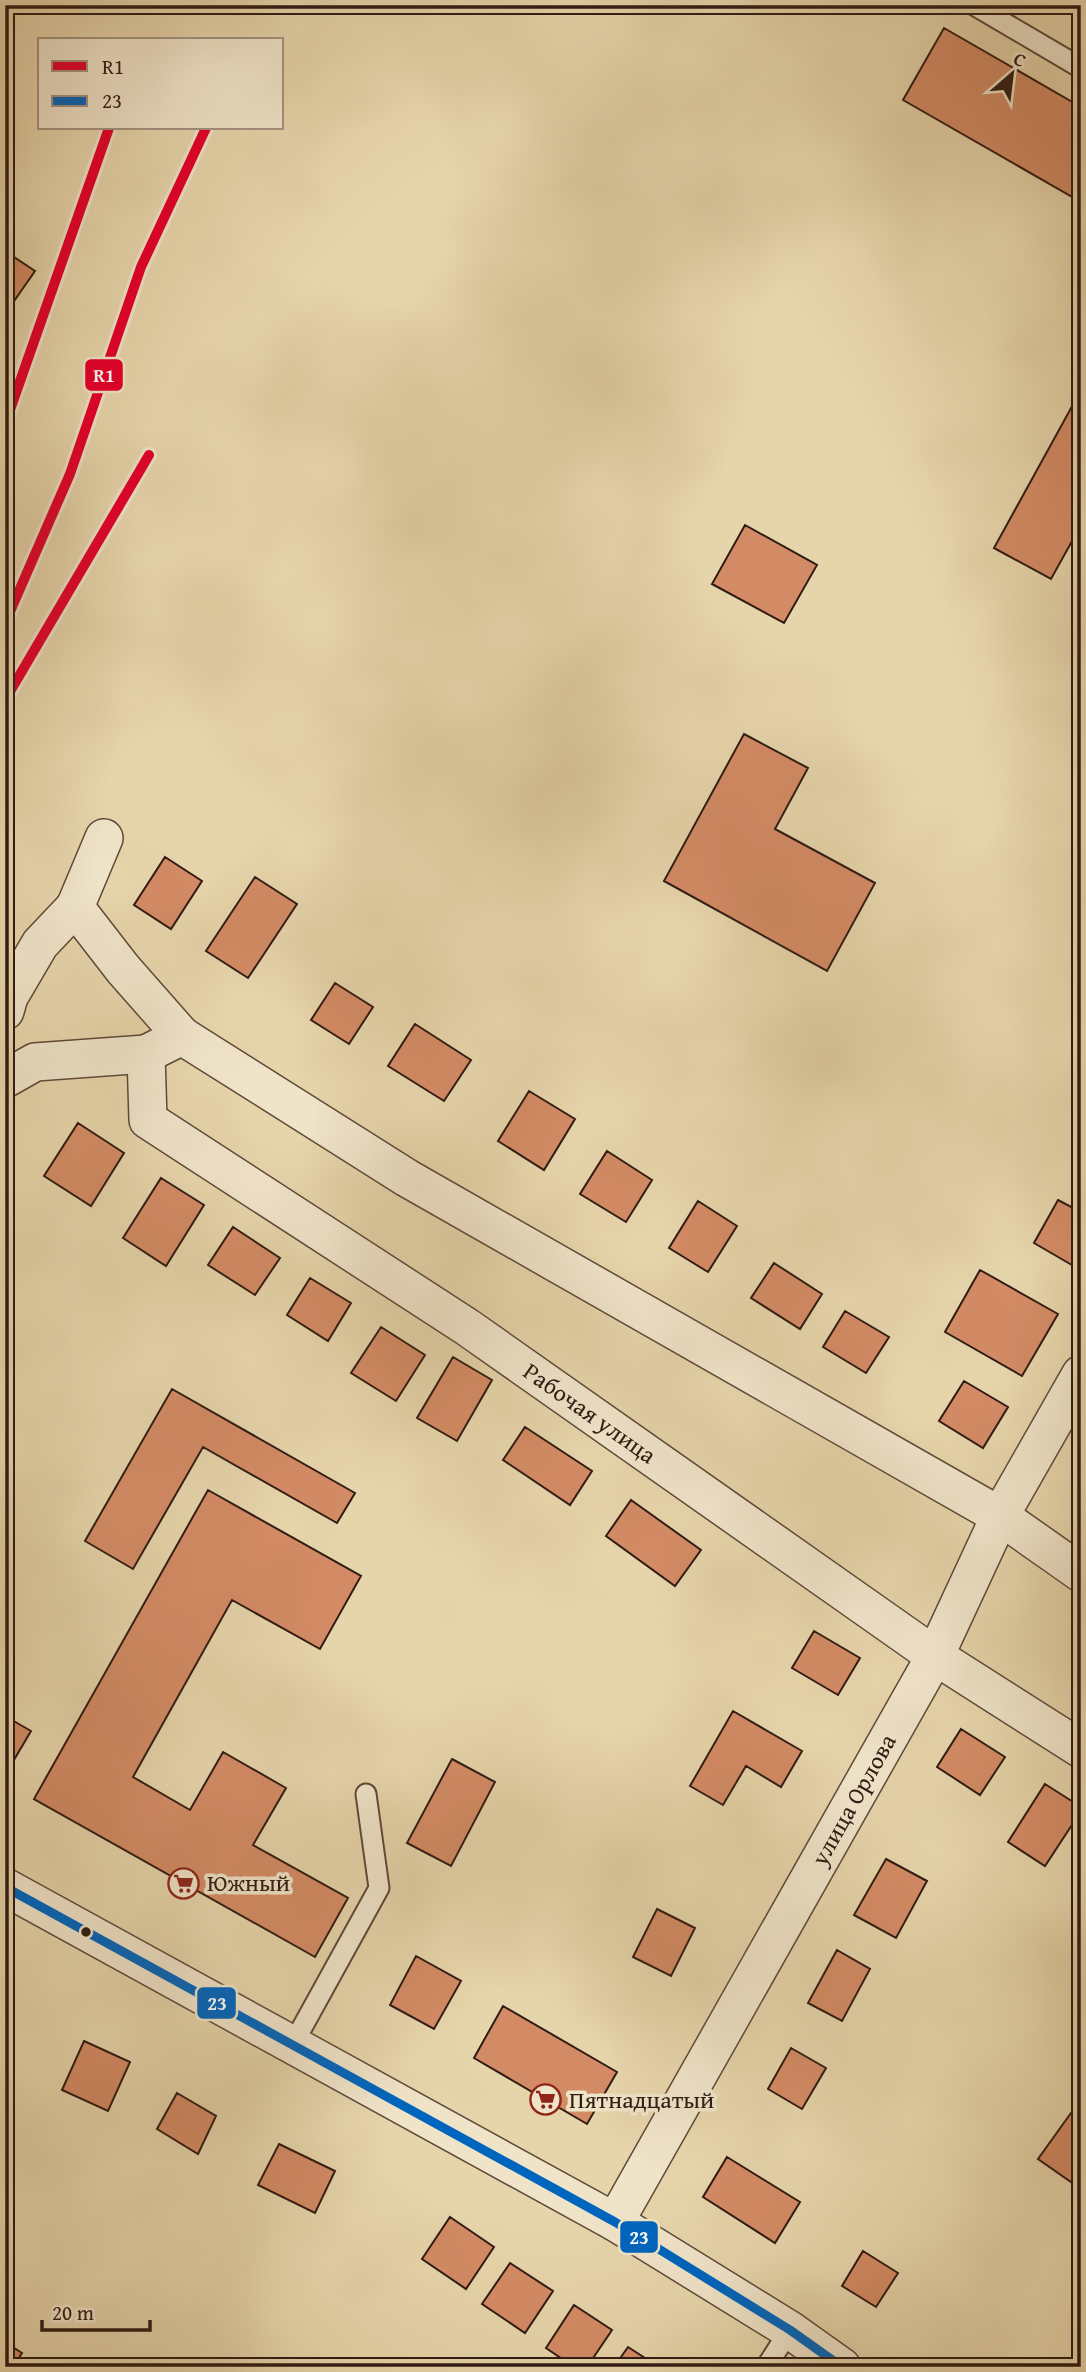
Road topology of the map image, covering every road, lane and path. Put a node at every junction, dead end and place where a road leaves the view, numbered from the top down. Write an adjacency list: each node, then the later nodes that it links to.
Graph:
1 (974, 5): 2 (lane)
2 (1081, 68)
3 (104, 838): 4 (street)
4 (75, 907): 5 (street); 6 (street)
5 (5, 1011)
6 (182, 1035): 7 (street); 10 (street)
7 (146, 1054): 8 (street); 12 (street, Рабочая улица)
8 (5, 1079)
9 (1081, 1374): 10 (street, улица Орлова)
10 (1000, 1516): 11 (street); 12 (street, улица Орлова)
11 (1081, 1573)
12 (934, 1656): 13 (street, Рабочая улица); 17 (street, улица Орлова)
13 (1081, 1749)
14 (366, 1794): 16 (lane)
15 (5, 1887): 16 (street)
16 (293, 2044): 17 (street)
17 (615, 2222): 18 (street)
18 (790, 2330): 19 (lane); 20 (street)
19 (766, 2367)
20 (842, 2367)

